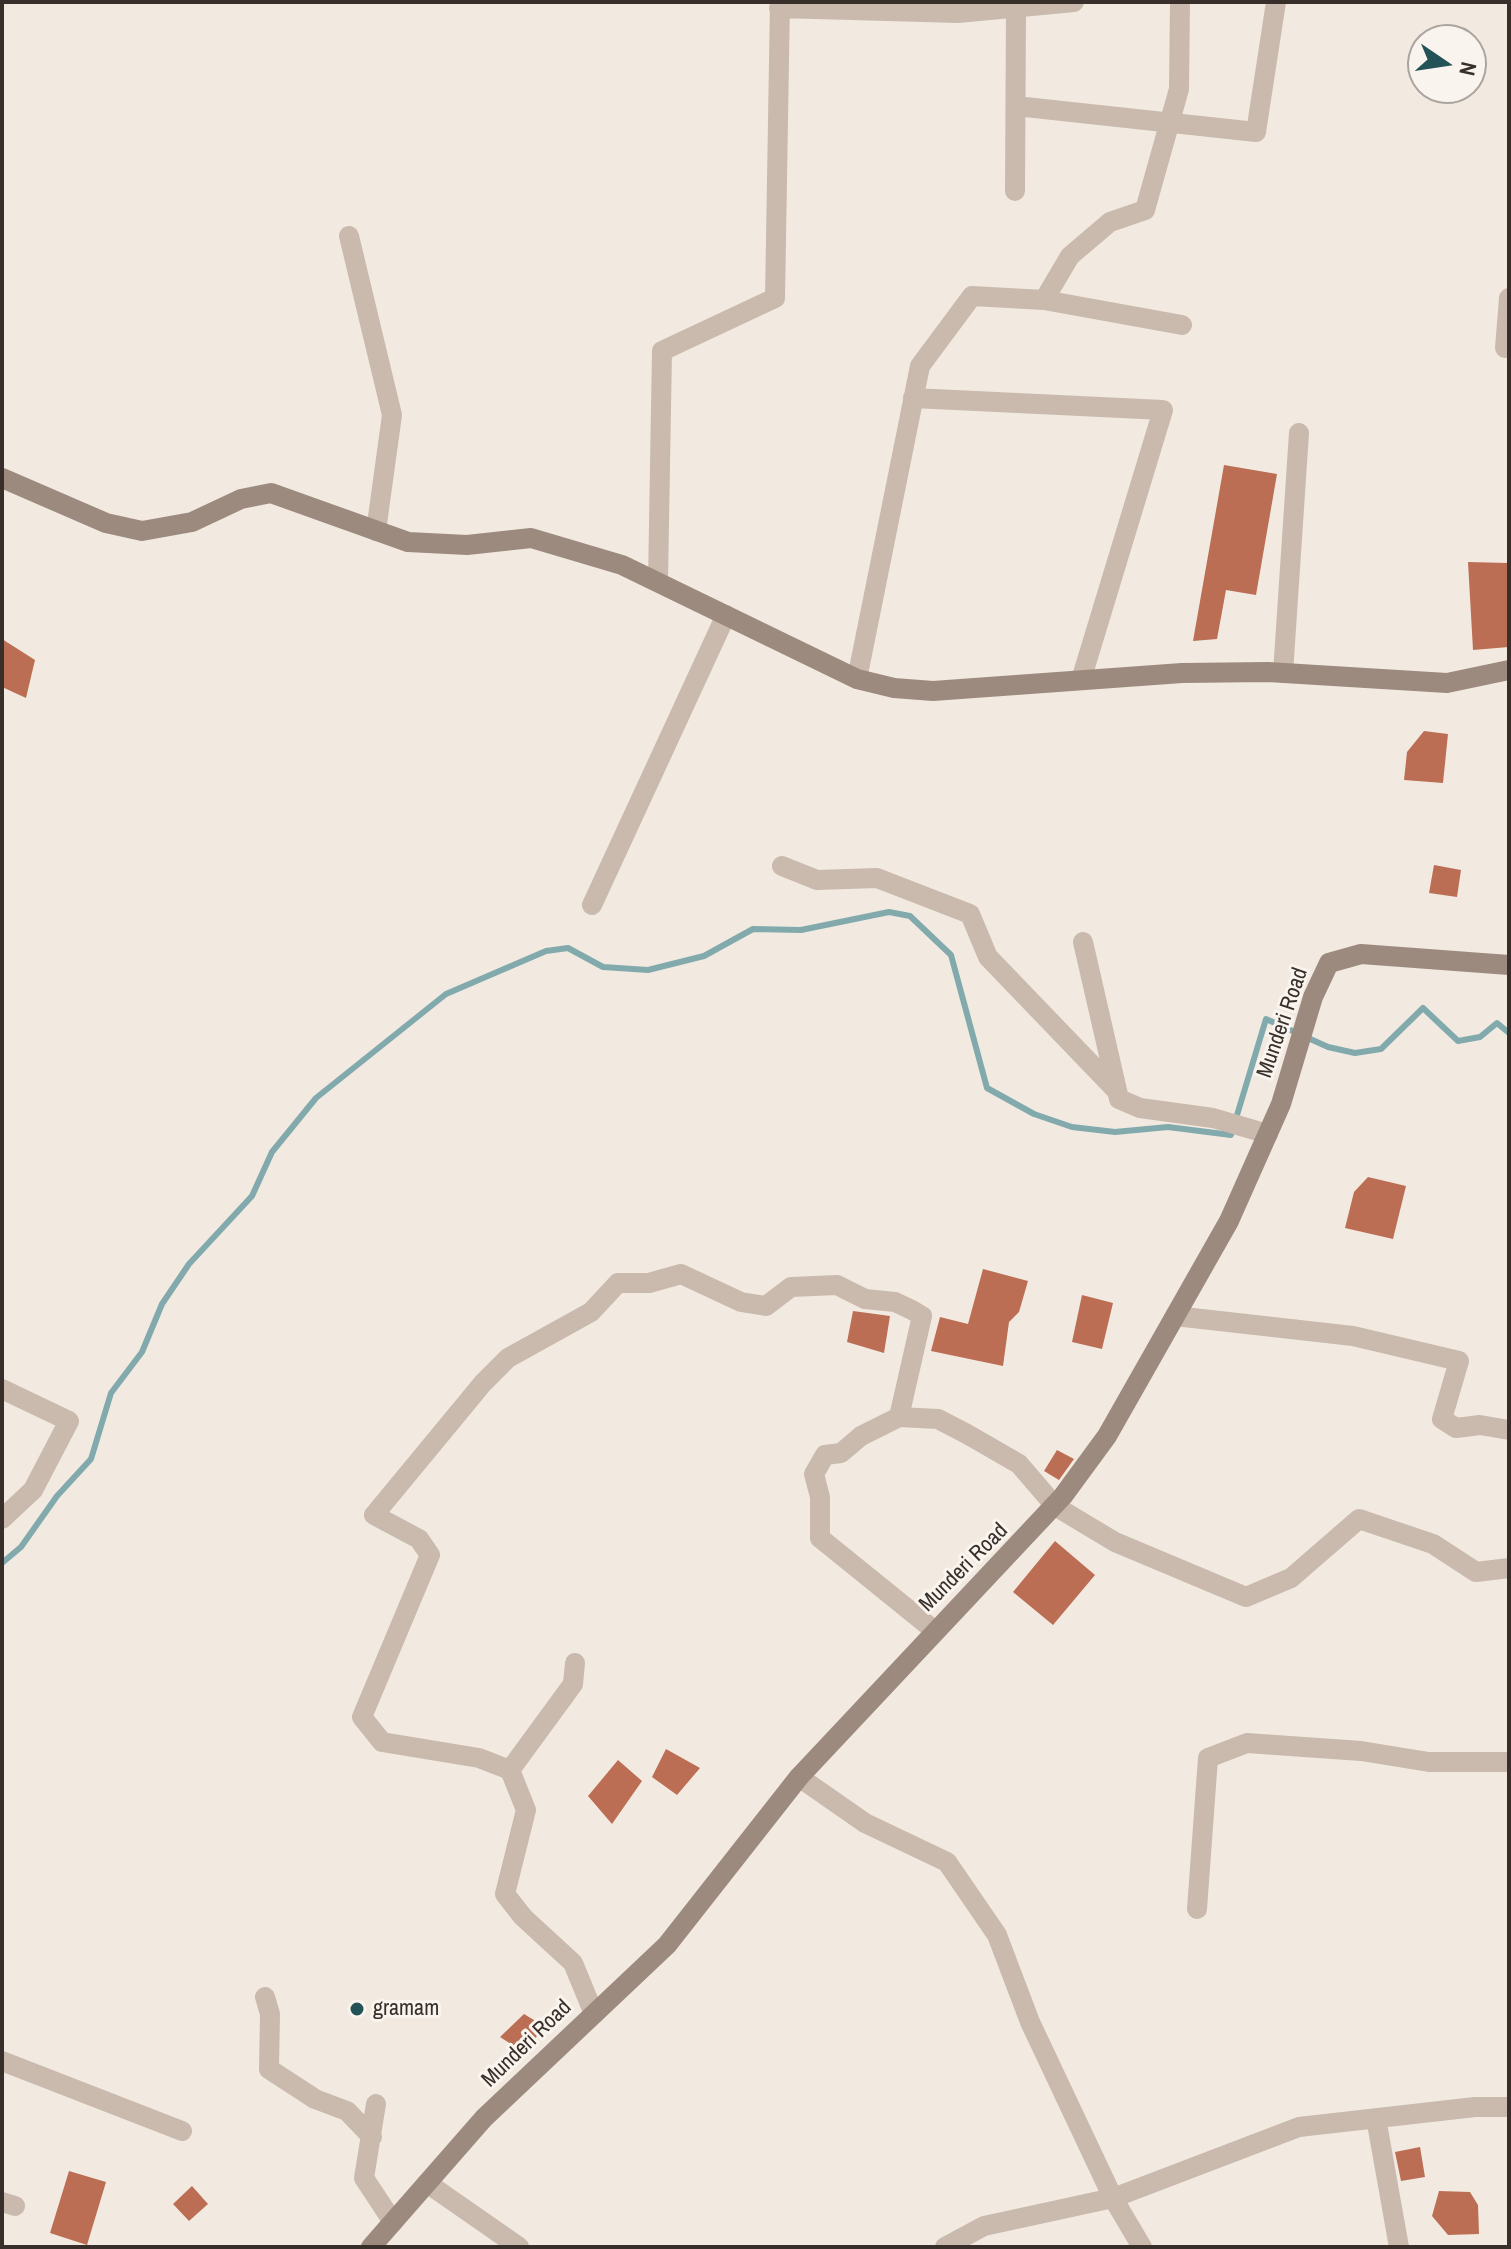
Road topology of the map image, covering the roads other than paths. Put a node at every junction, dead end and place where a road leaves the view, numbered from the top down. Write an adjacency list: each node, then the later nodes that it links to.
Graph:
1 (1074, 2): 5 (street)
2 (1180, 2): 7 (street)
3 (1276, 2): 7 (street)
4 (780, 5): 5 (street); 18 (street)
5 (1016, 7): 6 (street)
6 (1016, 106): 7 (street); 8 (street)
7 (1170, 123): 11 (street)
8 (1015, 191)
9 (349, 236): 17 (street)
10 (1509, 298): 13 (street)
11 (1044, 300): 12 (street); 14 (street)
12 (1182, 325)
13 (1505, 348)
14 (913, 398): 22 (street); 23 (street)
15 (1299, 433): 21 (street)
16 (2, 478): 17 (main road)
17 (376, 531): 18 (main road)
18 (658, 581): 19 (main road)
19 (726, 615): 22 (main road); 25 (street)
20 (1509, 670): 21 (main road)
21 (1283, 673): 23 (main road)
22 (857, 679): 23 (main road)
23 (1081, 680)
24 (782, 866): 28 (street)
25 (592, 905)
26 (1083, 942): 28 (street)
27 (1509, 965): 29 (main road, Munderi Road)
28 (1116, 1090): 29 (street)
29 (1268, 1134): 30 (main road, Munderi Road)
30 (1175, 1316): 33 (street); 34 (main road, Munderi Road)
31 (2, 1389): 35 (street)
32 (899, 1417): 34 (street); 37 (street); 40 (street)
33 (1509, 1430)
34 (1055, 1506): 36 (street); 37 (main road, Munderi Road)
35 (2, 1519)
36 (1509, 1568)
37 (935, 1631): 41 (main road, Munderi Road)
38 (575, 1663): 40 (street)
39 (1509, 1762): 42 (street)
40 (510, 1770): 44 (street)
41 (799, 1777): 44 (main road, Munderi Road); 52 (street)
42 (1197, 1909)
43 (265, 1997): 50 (street)
44 (594, 2014): 51 (main road, Munderi Road)
45 (2, 2061): 49 (street)
46 (376, 2104): 50 (street)
47 (1509, 2107): 48 (street)
48 (1376, 2118): 52 (street); 58 (street)
49 (182, 2131)
50 (372, 2137): 53 (street)
51 (427, 2183): 53 (main road, Munderi Road); 55 (street)
52 (1113, 2198): 56 (street); 57 (street)
53 (393, 2222): 54 (main road, Munderi Road)
54 (371, 2247)
55 (519, 2247)
56 (945, 2247)
57 (1142, 2247)
58 (1399, 2247)

